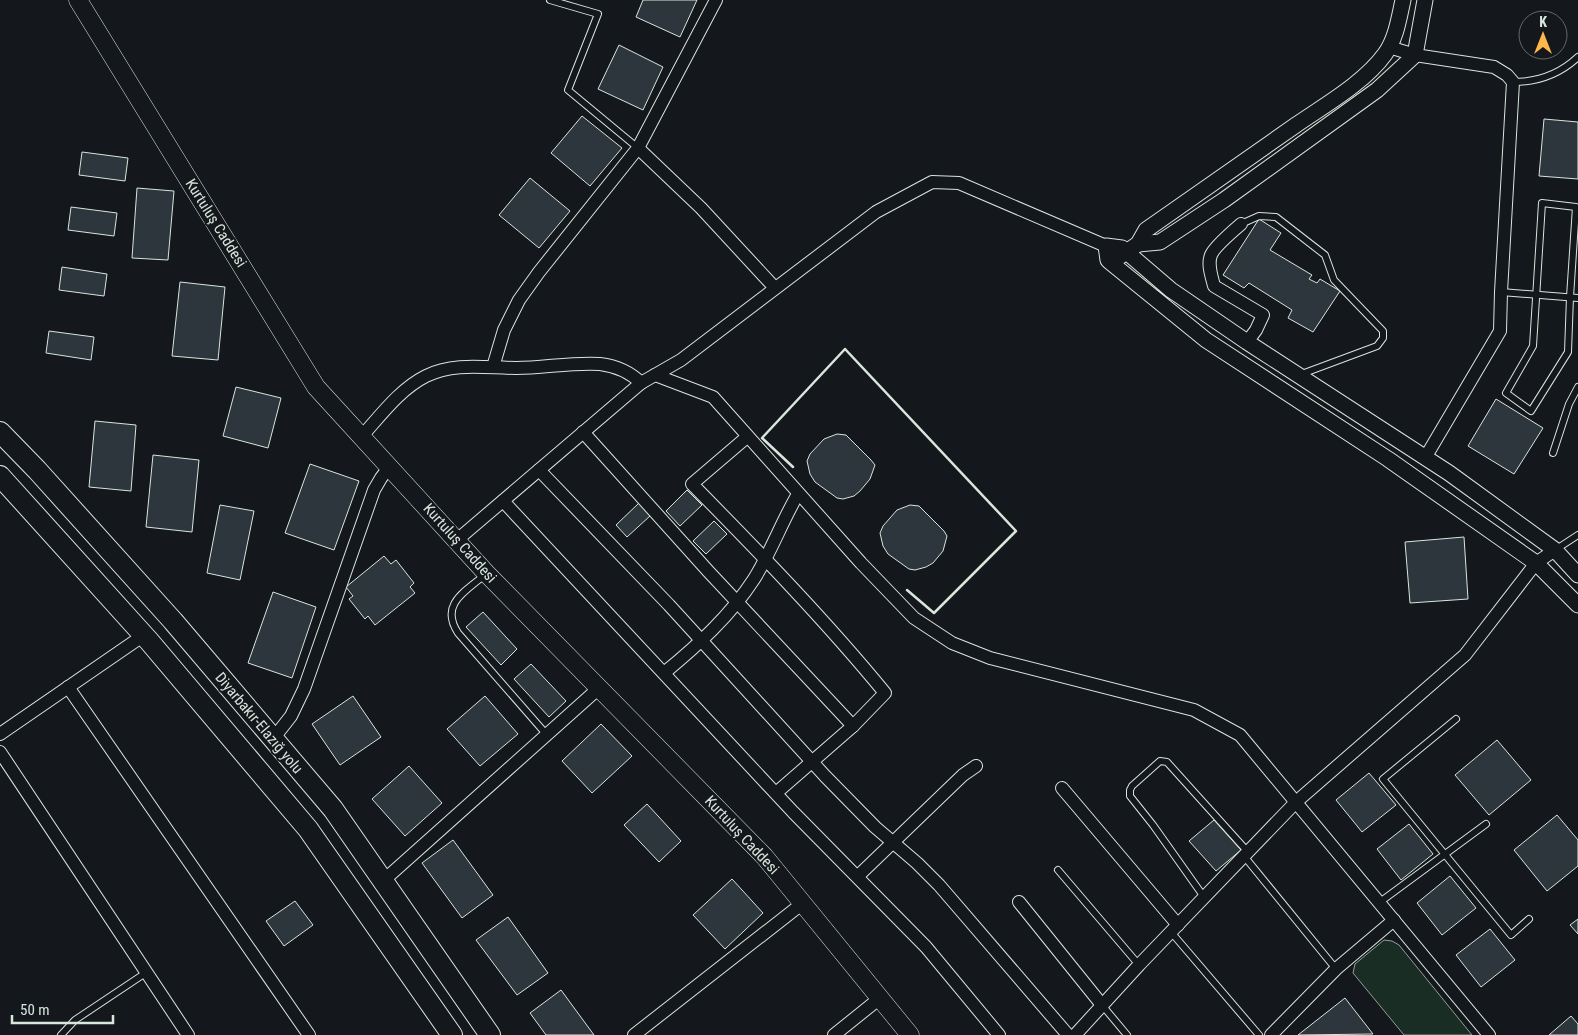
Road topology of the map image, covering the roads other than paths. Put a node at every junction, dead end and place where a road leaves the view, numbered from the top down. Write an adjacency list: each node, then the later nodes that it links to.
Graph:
1 (78, 0): 28 (main road, Kurtuluş Caddesi)
2 (550, 0): 10 (lane)
3 (716, 0): 10 (street)
4 (1404, 0): 6 (street)
5 (1425, 0): 7 (street)
6 (1389, 47): 7 (street); 13 (street)
7 (1415, 55): 9 (street); 13 (street)
8 (1578, 57): 9 (lane)
9 (1513, 82): 16 (street)
10 (638, 148): 15 (street); 21 (street)
11 (1241, 224): 20 (street); 23 (lane)
12 (1106, 246): 13 (street); 14 (street); 15 (street)
13 (1133, 248): 14 (street); 20 (street)
14 (1110, 262): 41 (street)
15 (775, 288): 22 (street)
16 (1501, 292): 17 (lane); 31 (street)
17 (1536, 295): 18 (lane); 18 (lane); 18 (lane)
18 (1570, 297): 19 (lane)
19 (1578, 298)
20 (1247, 342): 23 (street)
21 (493, 367): 24 (street); 28 (street)
22 (655, 375): 24 (street); 29 (street)
23 (1298, 375): 31 (street)
24 (641, 383): 27 (street)
25 (1578, 387): 30 (lane)
26 (0, 432): 55 (highway, Diyarbakır-Elazığ yolu)
27 (583, 432): 33 (street); 44 (street)
28 (362, 436): 32 (main road, Kurtuluş Caddesi)
29 (747, 437): 35 (street); 40 (street)
30 (1553, 454)
31 (1425, 458): 39 (street)
32 (390, 466): 38 (main road, Kurtuluş Caddesi); 55 (street)
33 (539, 470): 36 (street); 47 (street)
34 (0, 476): 46 (highway, Diyarbakır-Elazığ yolu)
35 (798, 494): 40 (street); 61 (street)
36 (503, 500): 38 (street); 48 (street)
37 (1578, 535): 39 (lane)
38 (457, 540): 42 (main road, Kurtuluş Caddesi)
39 (1555, 550): 41 (street); 43 (street)
40 (765, 558): 44 (street); 52 (street)
41 (1536, 563): 45 (street); 61 (street)
42 (487, 574): 50 (main road, Kurtuluş Caddesi); 54 (lane)
43 (1578, 574)
44 (738, 602): 47 (street); 52 (street)
45 (1578, 605)
46 (144, 635): 49 (street); 86 (highway, Diyarbakır-Elazığ yolu)
47 (702, 642): 48 (street); 57 (street)
48 (664, 673): 60 (street)
49 (68, 687): 53 (street); 85 (street)
50 (599, 688): 54 (street); 72 (main road, Kurtuluş Caddesi)
51 (1456, 719): 65 (lane)
52 (853, 726): 57 (street)
53 (0, 734)
54 (547, 735): 68 (street)
55 (273, 739): 68 (highway, Diyarbakır-Elazığ yolu)
56 (0, 752): 78 (street)
57 (812, 762): 60 (street); 63 (street)
58 (976, 766): 63 (street)
59 (1062, 788): 75 (street)
60 (776, 793): 67 (street)
61 (1296, 802): 64 (street); 71 (street)
62 (1486, 824): 65 (lane)
63 (892, 841): 67 (street); 91 (street)
64 (1246, 854): 69 (street); 69 (lane); 77 (lane)
65 (1444, 855): 71 (lane); 73 (lane)
66 (1058, 870): 76 (lane)
67 (858, 876): 90 (street)
68 (383, 881): 87 (highway, Diyarbakır-Elazığ yolu)
69 (1204, 898): 75 (street)
70 (1019, 902): 80 (street)
71 (1380, 902): 74 (street)
72 (803, 903): 79 (main road, Kurtuluş Caddesi); 81 (street)
73 (1529, 919)
74 (1394, 920): 77 (street); 95 (street)
75 (1174, 928): 76 (street); 94 (lane)
76 (1139, 965): 80 (street)
77 (1336, 969): 82 (street)
78 (147, 972): 83 (lane); 84 (street)
79 (880, 998): 88 (street); 89 (main road, Kurtuluş Caddesi)
80 (1102, 1005): 92 (street); 93 (lane)
81 (641, 1033)
82 (1276, 1033)
83 (61, 1035)
84 (188, 1035)
85 (310, 1035)
86 (452, 1035)
87 (490, 1035)
88 (834, 1035)
89 (910, 1035)
90 (999, 1035)
91 (1068, 1035)
92 (1075, 1035)
93 (1127, 1035)
94 (1259, 1035)
95 (1489, 1035)

